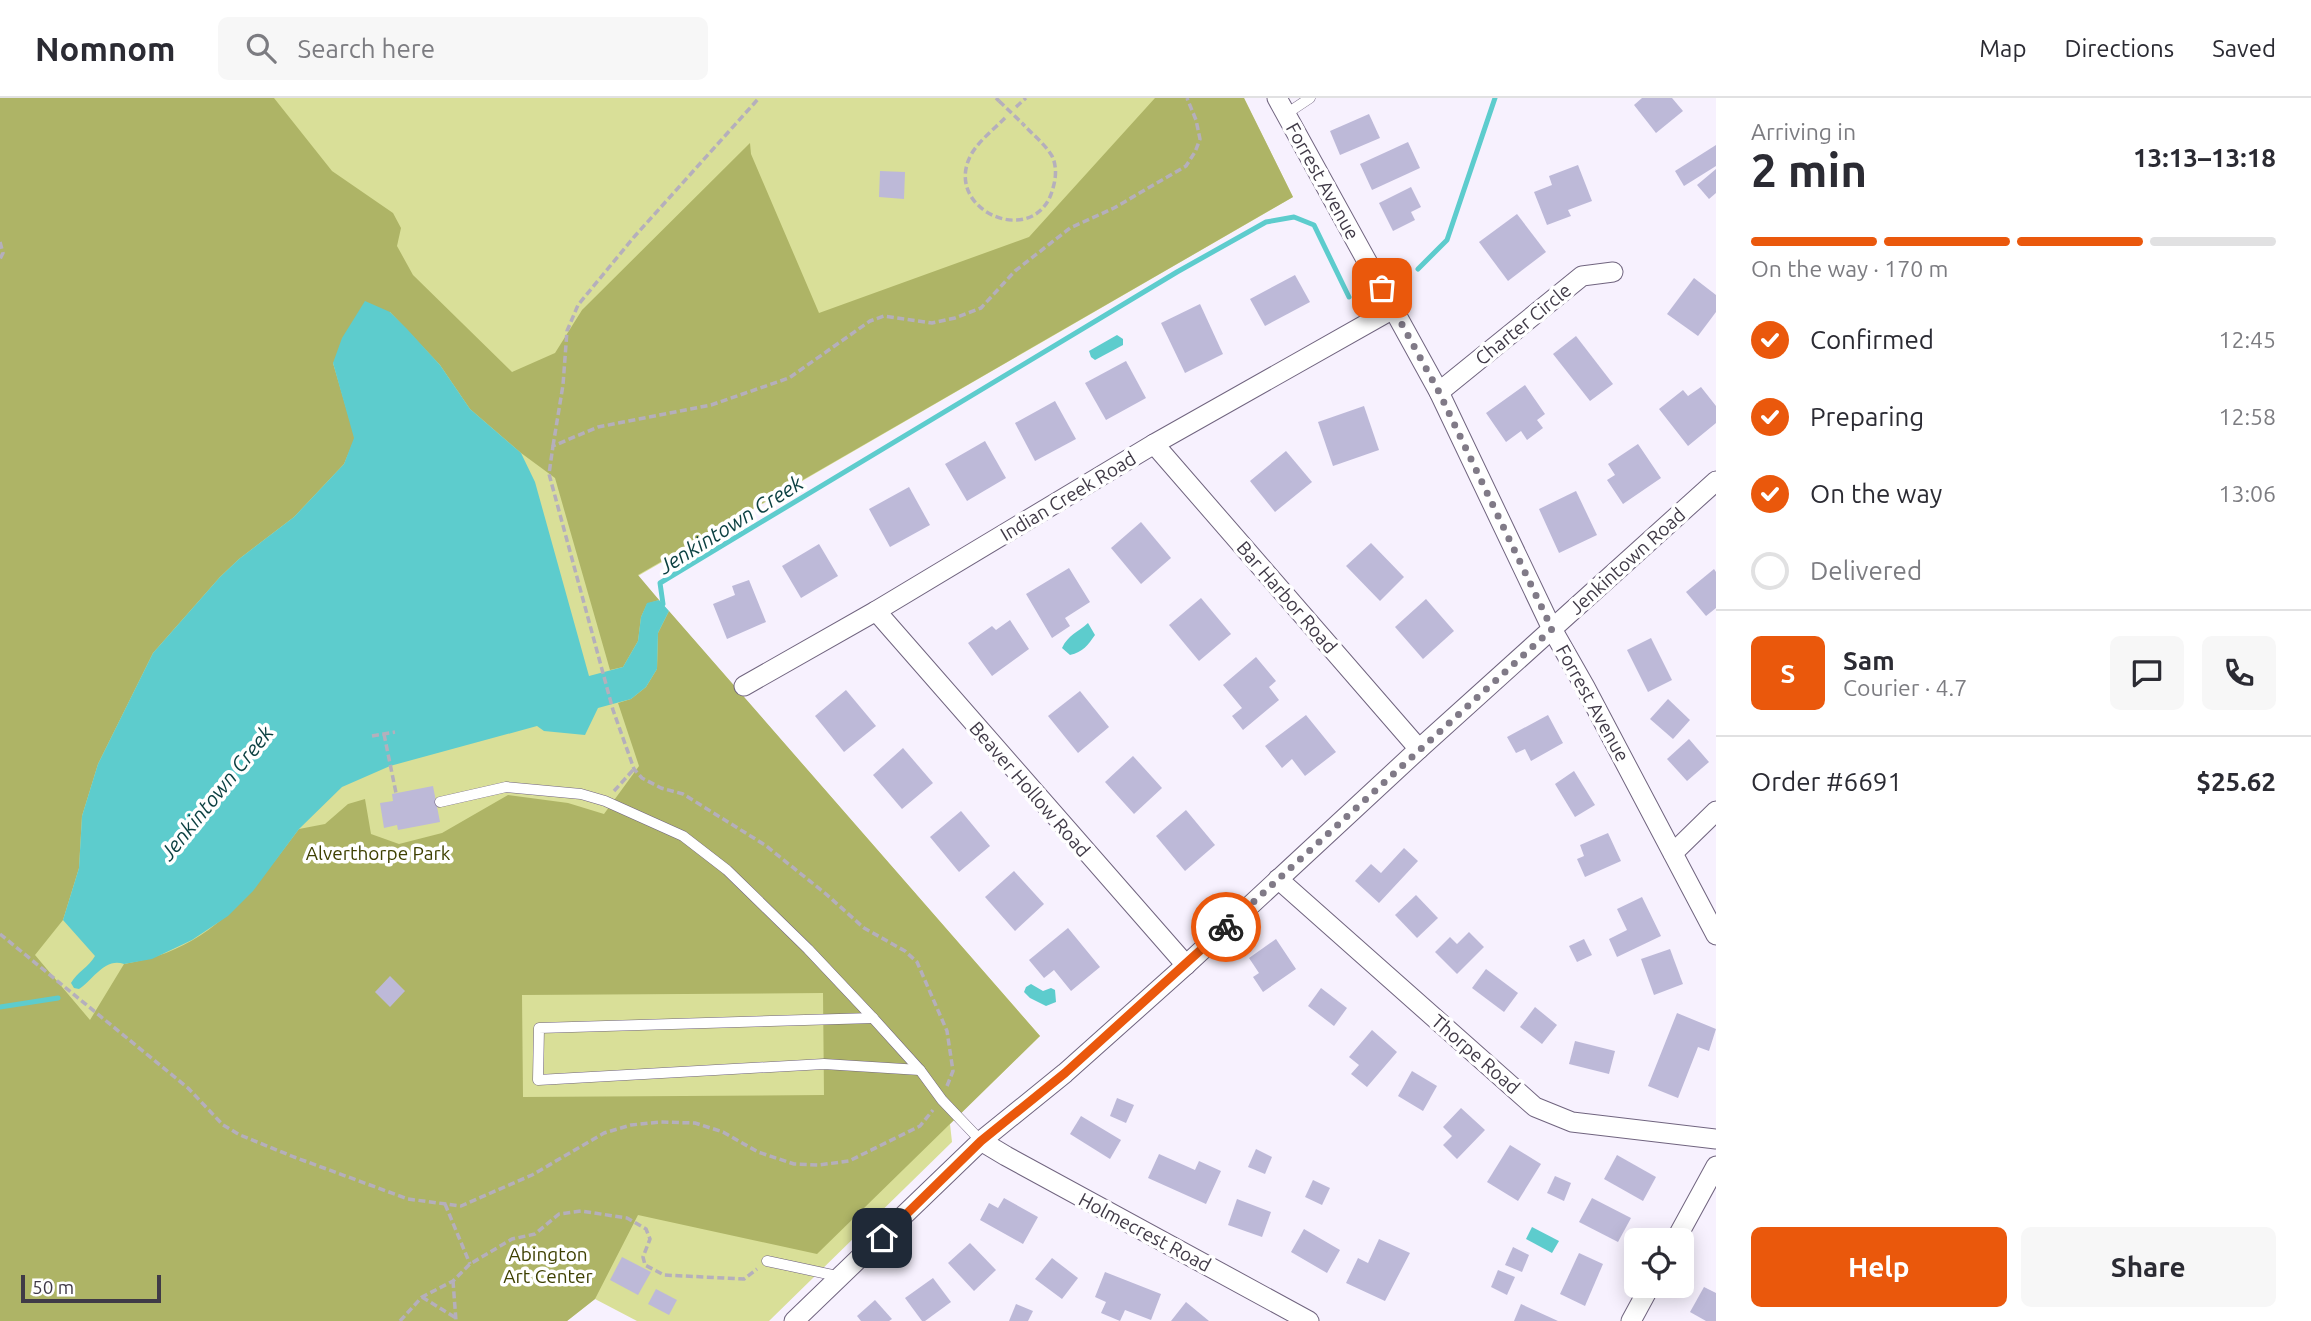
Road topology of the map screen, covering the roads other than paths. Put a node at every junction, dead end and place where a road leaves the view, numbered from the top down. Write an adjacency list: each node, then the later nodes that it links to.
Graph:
1 (1310, 98): 2 (lane)
2 (1281, 106): 4 (street, Forrest Avenue)
3 (1613, 272): 5 (street, Charter Circle)
4 (1393, 309): 5 (street, Forrest Avenue); 6 (street, Indian Creek Road)
5 (1439, 392): 9 (street, Forrest Avenue)
6 (1154, 444): 8 (street, Indian Creek Road); 11 (street, Bar Harbor Road)
7 (1716, 481): 9 (street, Jenkintown Road)
8 (876, 611): 10 (street, Indian Creek Road); 17 (street, Beaver Hollow Road)
9 (1552, 629): 11 (street, Jenkintown Road); 14 (street, Forrest Avenue)
10 (744, 686)
11 (1419, 749): 15 (street, Jenkintown Road)
12 (440, 802): 18 (lane)
13 (1716, 811): 14 (street)
14 (1673, 853): 16 (street, Forrest Avenue)
15 (1278, 879): 17 (street, Jenkintown Road); 20 (street, Thorpe Road)
16 (1716, 935)
17 (1186, 965): 21 (street, Jenkintown Road)
18 (873, 1017): 19 (lane); 19 (lane)
19 (920, 1070): 21 (lane)
20 (1716, 1139)
21 (981, 1141): 25 (street, Jenkintown Road); 28 (street, Holmecrest Road)
22 (1716, 1166): 23 (street)
23 (1682, 1228)
24 (767, 1261): 25 (lane)
25 (842, 1277): 27 (street, Jenkintown Road)
26 (1643, 1298): 29 (street)
27 (794, 1321)
28 (1309, 1321)
29 (1631, 1321)

